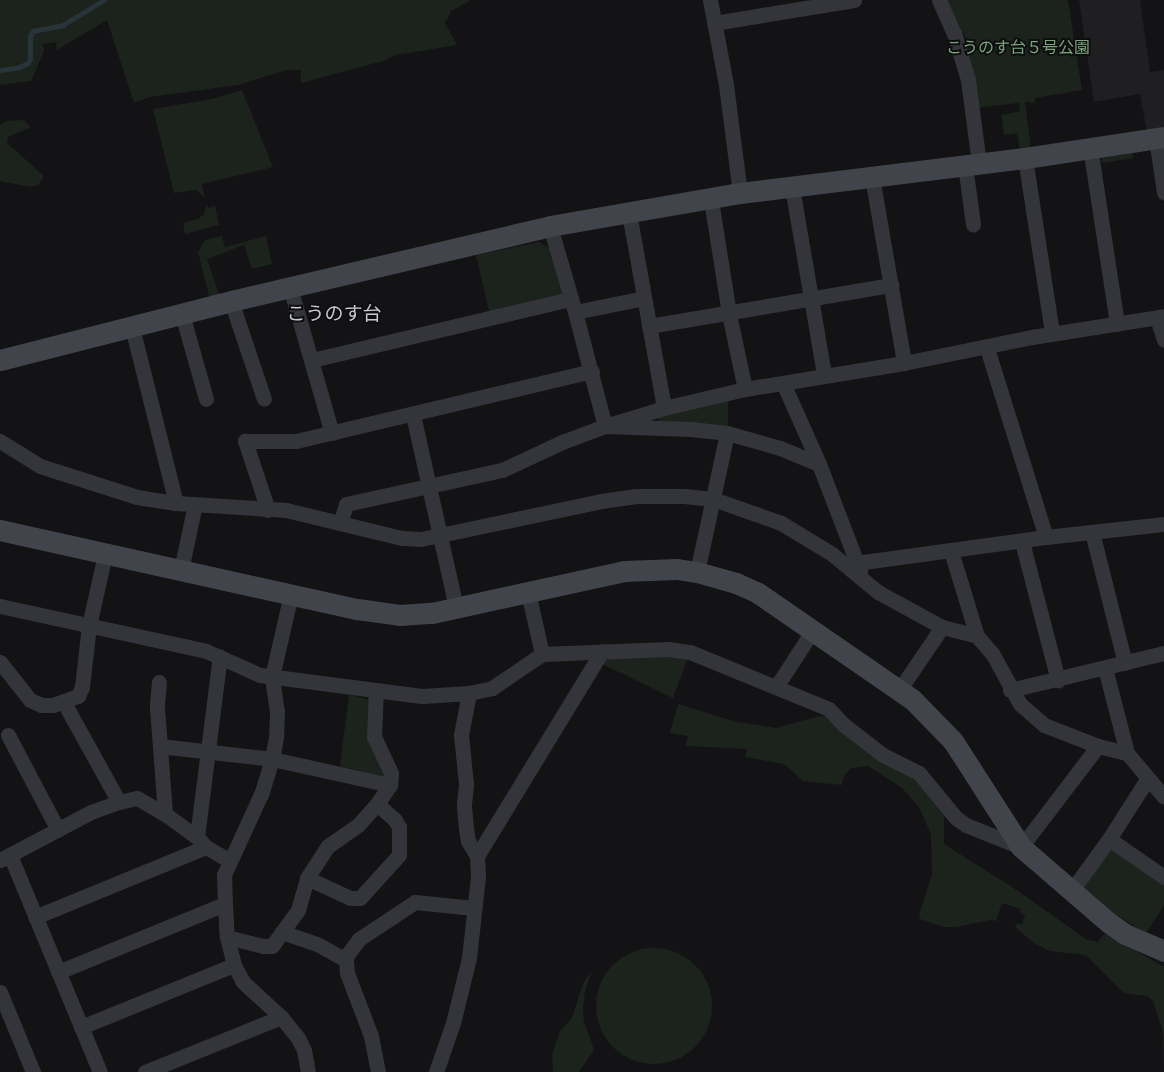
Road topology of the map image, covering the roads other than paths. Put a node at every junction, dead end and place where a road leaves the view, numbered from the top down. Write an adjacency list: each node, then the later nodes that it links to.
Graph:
1 (710, 0): 4 (street)
2 (854, 0): 4 (street)
3 (939, 0): 8 (street)
4 (714, 22): 12 (street)
5 (1160, 138): 6 (street); 11 (street)
6 (1090, 147): 7 (street); 26 (street)
7 (1025, 158): 8 (street); 29 (street)
8 (972, 165): 9 (street); 15 (street)
9 (872, 177): 10 (street); 17 (street)
10 (792, 187): 12 (street); 20 (street)
11 (1164, 192)
12 (740, 193): 13 (street)
13 (711, 200): 14 (street); 24 (street)
14 (629, 213): 16 (street); 19 (street)
15 (973, 224)
16 (550, 226): 18 (street); 22 (street)
17 (892, 285): 20 (street); 34 (street)
18 (290, 287): 21 (street); 33 (street)
19 (644, 298): 22 (street); 27 (street)
20 (810, 298): 24 (street); 36 (street)
21 (231, 301): 23 (street); 40 (street)
22 (573, 306): 33 (street); 35 (street)
23 (182, 314): 28 (street); 39 (street)
24 (729, 314): 27 (street); 38 (street)
25 (1160, 317): 26 (street); 30 (street)
26 (1117, 324): 29 (street)
27 (649, 326): 41 (street)
28 (132, 327): 32 (street); 50 (street)
29 (1052, 333): 31 (street)
30 (1164, 340)
31 (987, 348): 34 (street); 58 (street)
32 (0, 360)
33 (312, 360): 44 (street)
34 (904, 363): 36 (street)
35 (592, 371): 42 (street); 43 (street)
36 (824, 375): 37 (street)
37 (783, 383): 38 (street); 47 (street)
38 (745, 389): 41 (street)
39 (206, 399)
40 (264, 399)
41 (664, 408): 43 (street)
42 (413, 414): 44 (street); 48 (street)
43 (605, 426): 45 (street); 48 (street)
44 (332, 433): 52 (street)
45 (728, 433): 47 (street); 49 (street)
46 (0, 440): 50 (street)
47 (819, 464): 63 (street)
48 (428, 486): 53 (street); 57 (street)
49 (713, 499): 57 (street); 63 (street); 64 (street)
50 (176, 503): 51 (street)
51 (195, 504): 52 (street); 62 (street)
52 (268, 510): 53 (street)
53 (340, 523): 57 (street)
54 (1164, 524): 56 (street)
55 (0, 530): 61 (street)
56 (1092, 532): 58 (street); 78 (street)
57 (440, 535): 68 (street)
58 (1046, 537): 59 (street)
59 (1022, 542): 60 (street); 81 (street)
60 (951, 551): 63 (street); 72 (street)
61 (105, 554): 62 (street); 69 (street)
62 (181, 570): 66 (street)
63 (859, 570): 70 (street)
64 (697, 572): 65 (street); 71 (street)
65 (528, 592): 68 (street); 75 (street)
66 (291, 594): 68 (street); 80 (street)
67 (0, 606): 69 (street)
68 (456, 608)
69 (89, 626): 76 (street); 88 (street)
70 (942, 627): 72 (street); 84 (street)
71 (813, 630): 83 (street); 84 (street)
72 (976, 636): 86 (street)
73 (602, 651): 75 (street); 83 (street); 105 (street)
74 (1164, 653): 78 (street)
75 (542, 654): 87 (street)
76 (220, 656): 80 (street); 92 (street)
77 (0, 662): 88 (street)
78 (1125, 663): 79 (street)
79 (1105, 668): 81 (street); 93 (street)
80 (272, 677): 85 (street); 94 (street)
81 (1058, 680): 86 (street)
82 (159, 682): 90 (street)
83 (776, 687): 104 (street)
84 (900, 689): 104 (street)
85 (376, 690): 87 (street); 96 (street)
86 (1010, 690): 91 (street)
87 (469, 693): 105 (street)
88 (63, 701): 98 (street)
89 (8, 735): 101 (street)
90 (160, 746): 92 (street); 100 (street)
91 (1098, 746): 93 (street); 104 (street)
92 (207, 751): 94 (street); 103 (street)
93 (1127, 753): 95 (street)
94 (272, 759): 96 (street); 107 (street)
95 (1148, 778): 97 (street); 102 (street)
96 (390, 785): 99 (street)
97 (1164, 797)
98 (119, 802): 100 (street); 101 (street)
99 (377, 804): 109 (street); 109 (street)
100 (165, 814): 103 (street)
101 (58, 830): 106 (street)
102 (1109, 839): 108 (street); 110 (street)
103 (201, 842): 107 (street); 113 (street)
104 (1021, 847): 110 (street)
105 (477, 856): 112 (street)
106 (5, 858): 113 (street)
107 (230, 861): 111 (street)
108 (1164, 877)
109 (306, 878): 114 (street)
110 (1072, 890): 116 (street)
111 (225, 904): 115 (street); 119 (street)
112 (474, 908): 117 (street); 128 (street)
113 (35, 917): 119 (street)
114 (282, 932): 115 (street); 117 (street)
115 (227, 937): 118 (street)
116 (1164, 951)
117 (344, 959): 127 (street)
118 (234, 965): 121 (street); 122 (street)
119 (58, 972): 122 (street)
120 (0, 992): 123 (street)
121 (282, 1017): 125 (street); 126 (street)
122 (81, 1027): 124 (street)
123 (33, 1072)
124 (100, 1072)
125 (145, 1072)
126 (308, 1072)
127 (378, 1072)
128 (436, 1072)

